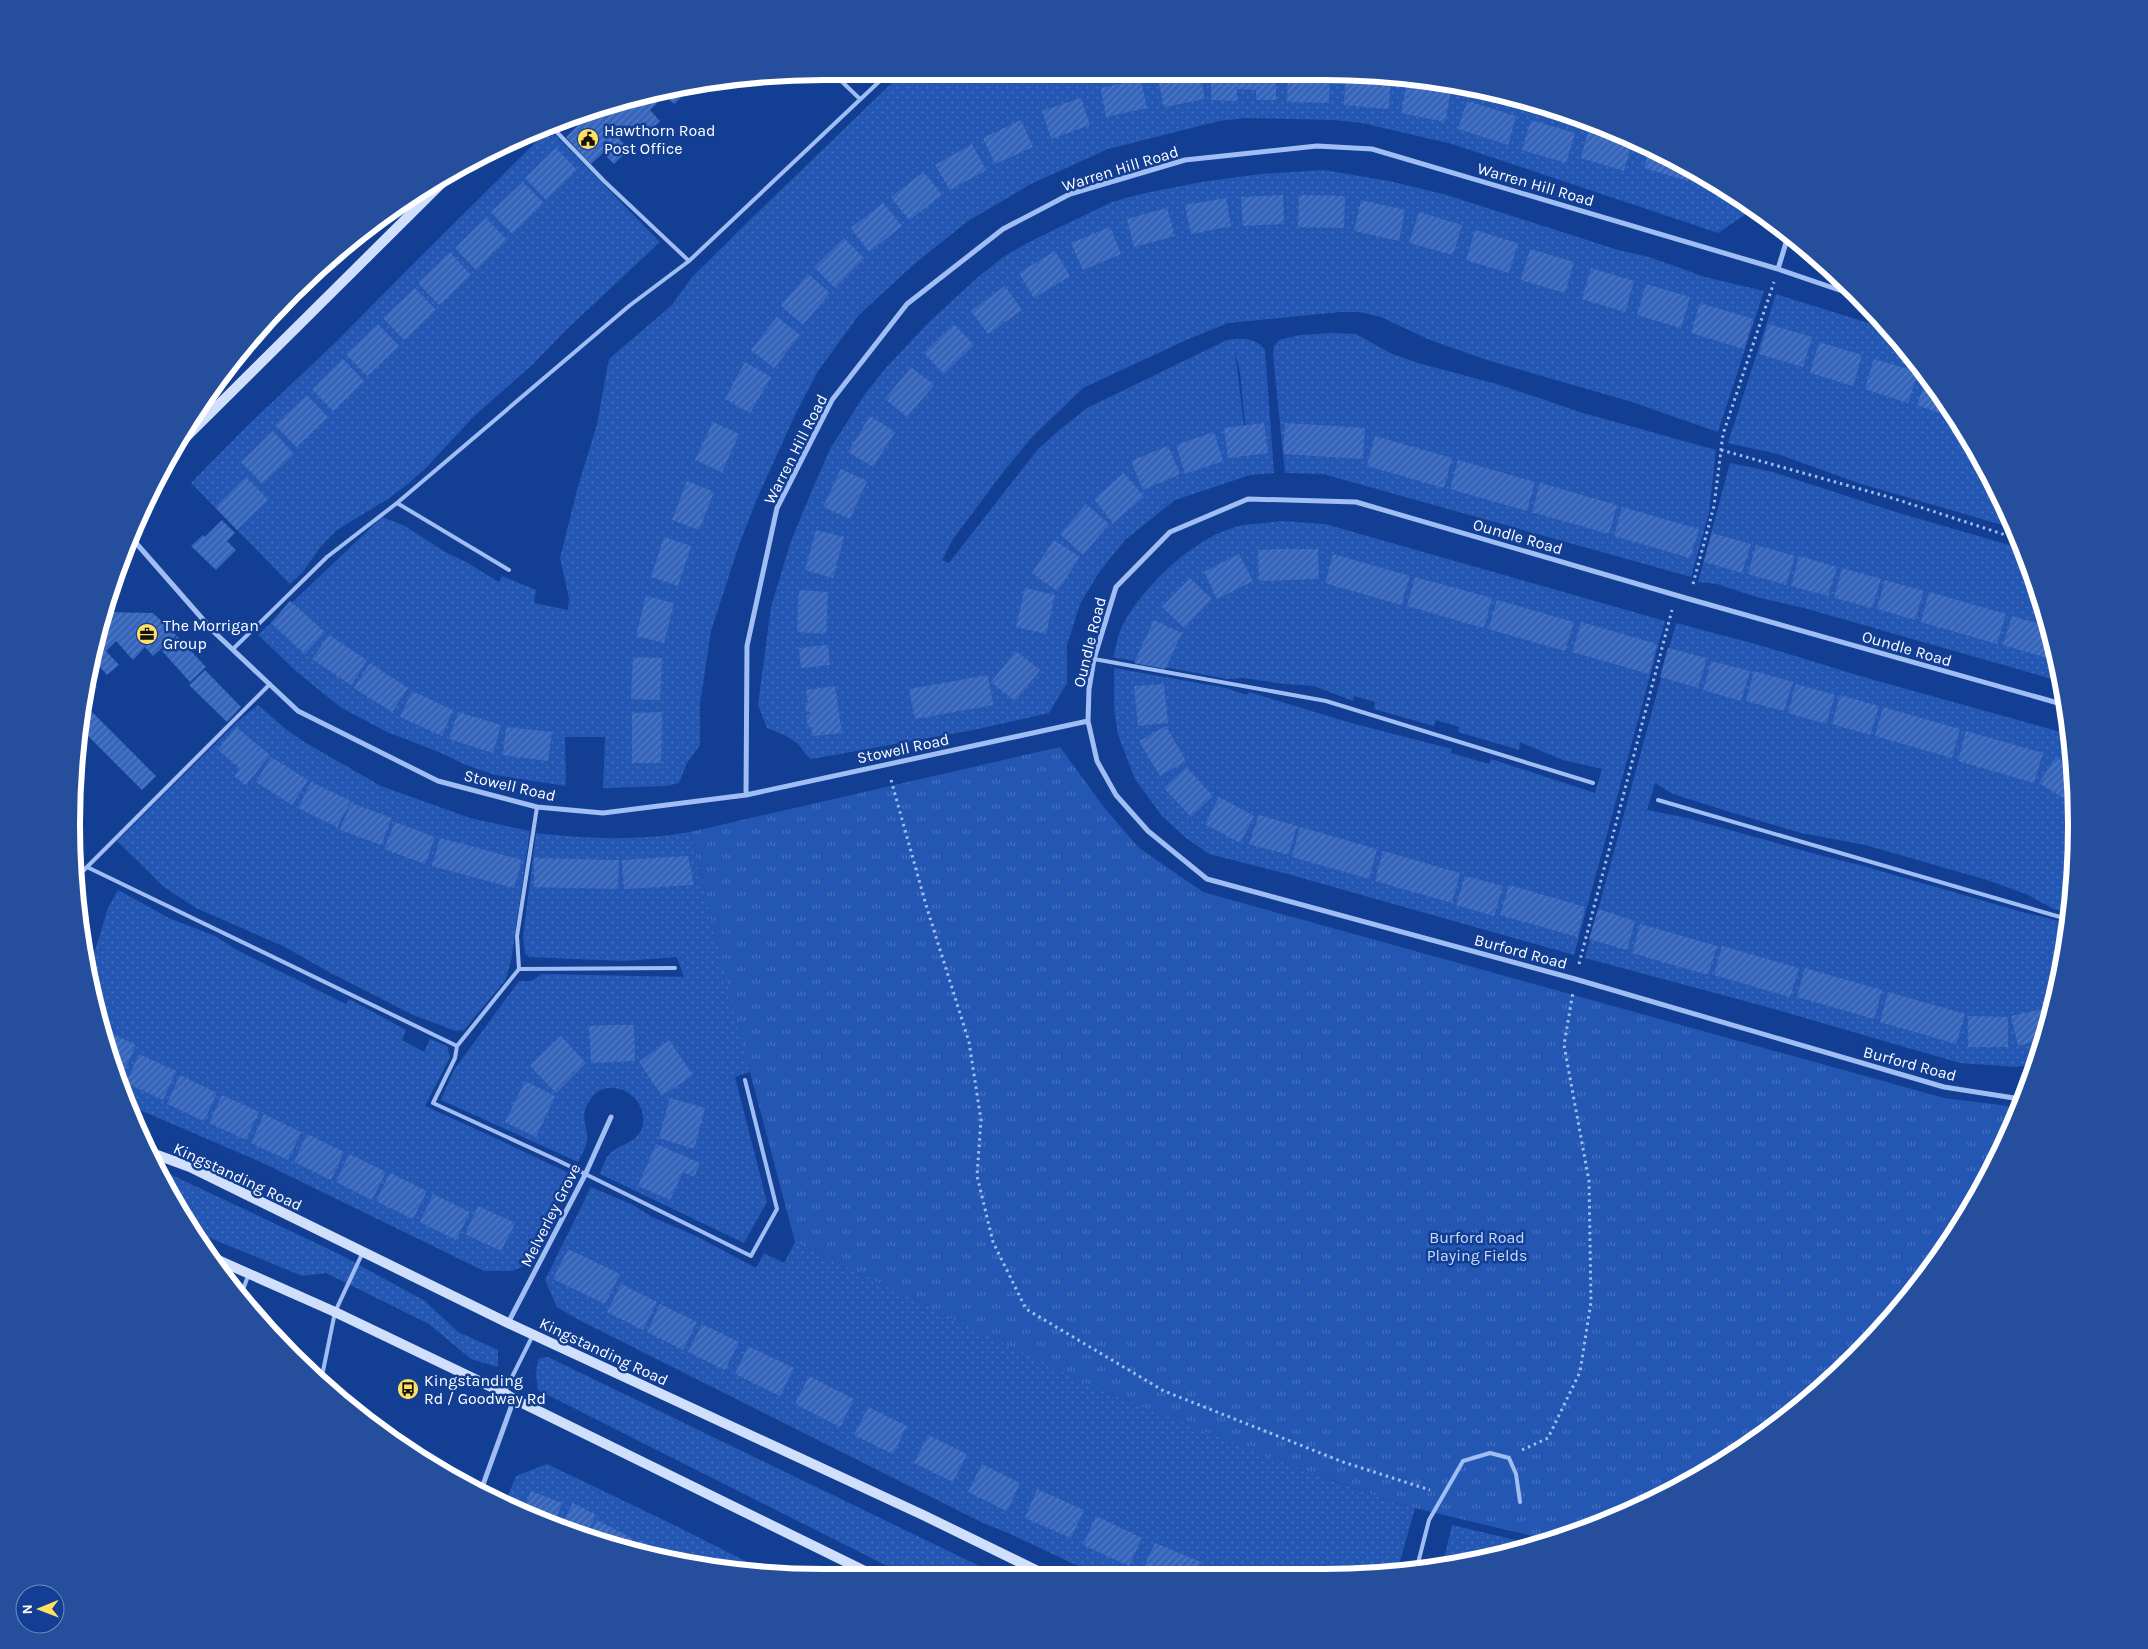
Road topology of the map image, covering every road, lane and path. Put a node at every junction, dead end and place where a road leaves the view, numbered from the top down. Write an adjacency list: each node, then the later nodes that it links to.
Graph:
1 (840, 80): 3 (lane)
2 (880, 80): 3 (lane)
3 (860, 99): 7 (lane)
4 (556, 131): 7 (lane)
5 (434, 191): 10 (main road)
6 (1786, 242): 8 (street)
7 (690, 261): 12 (lane)
8 (1778, 269): 9 (street, Warren Hill Road); 11 (path); 25 (street, Warren Hill Road)
9 (1842, 291)
10 (194, 429)
11 (1721, 450): 13 (path); 17 (path)
12 (397, 504): 15 (lane); 18 (lane)
13 (2009, 536)
14 (136, 543): 18 (street, Stowell Road)
15 (509, 570)
16 (1676, 595): 17 (street, Oundle Road); 19 (street, Oundle Road); 33 (path)
17 (1689, 599): 21 (street, Oundle Road)
18 (233, 649): 20 (street, Stowell Road)
19 (1094, 659): 22 (street, Oundle Road); 24 (lane)
20 (270, 684): 27 (street, Stowell Road); 28 (lane)
21 (2058, 703)
22 (1088, 720): 23 (street, Stowell Road); 33 (street, Burford Road)
23 (886, 765): 25 (street, Stowell Road); 52 (path)
24 (1593, 783)
25 (746, 795): 27 (street, Stowell Road)
26 (1658, 800): 30 (lane)
27 (537, 807): 32 (lane)
28 (87, 867): 29 (lane); 34 (lane)
29 (82, 872)
30 (2062, 917)
31 (675, 968): 32 (lane)
32 (518, 969): 34 (lane)
33 (1575, 979): 36 (street, Burford Road); 50 (path)
34 (457, 1046): 39 (lane)
35 (745, 1080): 39 (lane)
36 (2015, 1098)
37 (611, 1117): 39 (street, Melverley Grove)
38 (158, 1155): 40 (main road, Kingstanding Road)
39 (585, 1175): 45 (street, Melverley Grove)
40 (363, 1252): 44 (lane); 45 (main road, Kingstanding Road)
41 (222, 1262): 42 (main road)
42 (249, 1274): 43 (lane); 44 (main road)
43 (243, 1289)
44 (335, 1312): 47 (lane); 48 (main road)
45 (508, 1323): 46 (main road, Kingstanding Road)
46 (533, 1335): 48 (lane); 56 (main road, Kingstanding Road)
47 (323, 1373)
48 (504, 1393): 49 (main road)
49 (514, 1399): 51 (street); 55 (main road)
50 (1509, 1458): 52 (lane); 53 (lane)
51 (483, 1485)
52 (1444, 1495): 54 (lane)
53 (1520, 1502)
54 (1418, 1563)
55 (861, 1569)
56 (1034, 1569)

